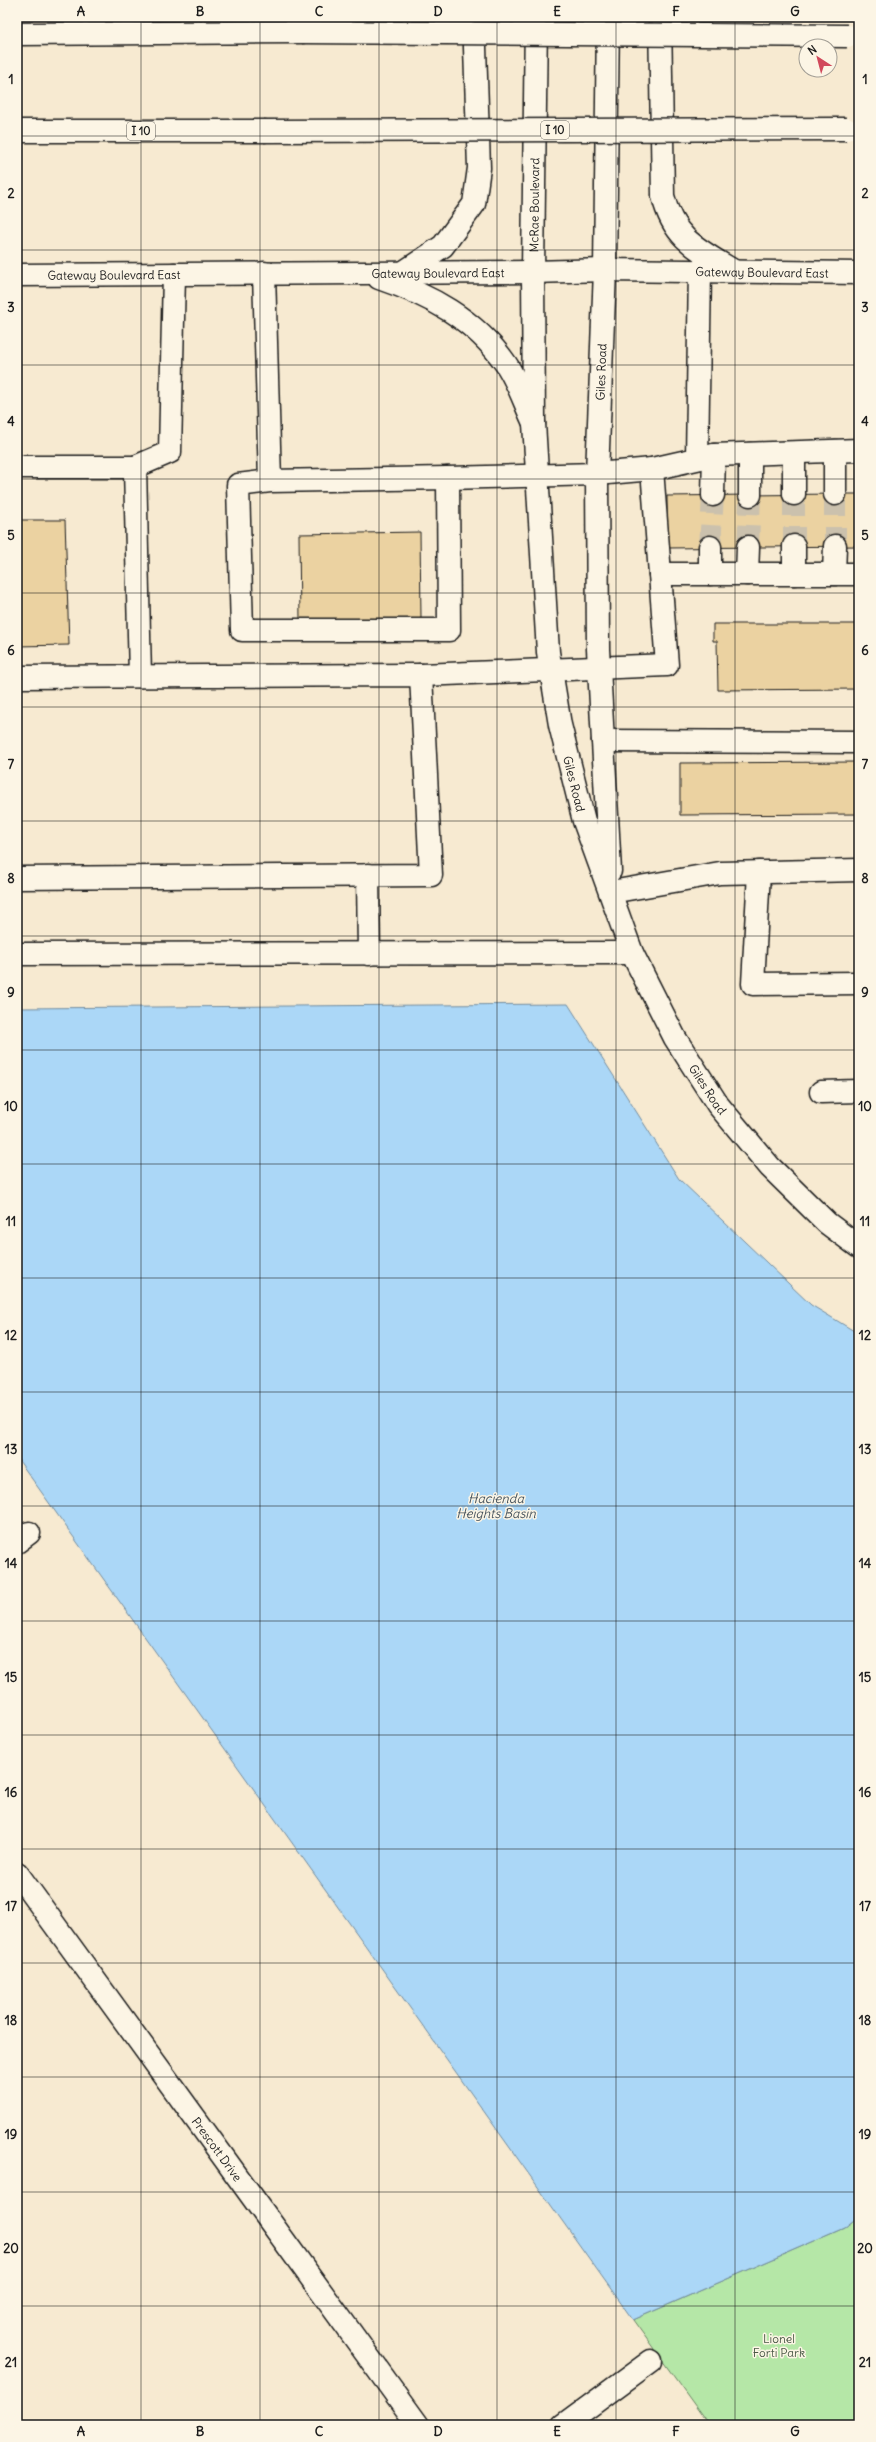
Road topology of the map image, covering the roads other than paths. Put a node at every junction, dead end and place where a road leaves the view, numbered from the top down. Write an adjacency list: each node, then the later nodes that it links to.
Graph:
1 (474, 17): 13 (main road)
2 (536, 17): 14 (main road, McRae Boulevard)
3 (608, 17): 9 (main road)
4 (660, 17): 11 (main road)
5 (17, 34): 6 (main road, bridge)
6 (853, 36)
7 (853, 129): 8 (main road, I 10, bridge)
8 (17, 131)
9 (604, 270): 10 (main road, Gateway Boulevard East); 14 (main road, Gateway Boulevard East); 28 (main road, Giles Road)
10 (700, 270): 11 (main road, Gateway Boulevard East); 24 (main road)
11 (733, 271): 16 (main road, Gateway Boulevard East)
12 (363, 272): 13 (main road, Gateway Boulevard East); 15 (main road, Gateway Boulevard East); 19 (main road)
13 (404, 272): 14 (main road, Gateway Boulevard East)
14 (533, 272): 19 (main road, Giles Road)
15 (264, 273): 17 (main road, Gateway Boulevard East); 31 (main road)
16 (859, 273)
17 (174, 274): 18 (main road, Gateway Boulevard East); 26 (main road)
18 (17, 275)
19 (534, 423): 29 (main road, Giles Road)
20 (859, 450): 21 (main road)
21 (835, 451): 22 (main road); 33 (main road)
22 (794, 453): 23 (main road); 32 (main road)
23 (750, 454): 24 (main road); 35 (main road)
24 (705, 457): 27 (main road); 34 (main road)
25 (17, 467): 26 (main road)
26 (135, 467): 49 (main road)
27 (652, 469): 28 (main road); 40 (main road)
28 (597, 474): 29 (main road); 46 (main road, Giles Road)
29 (537, 475): 30 (main road); 47 (main road, Giles Road)
30 (448, 478): 31 (main road); 31 (main road)
31 (270, 481)
32 (794, 494)
33 (834, 494)
34 (713, 495)
35 (750, 495)
36 (794, 546): 43 (main road)
37 (835, 546): 44 (main road)
38 (710, 547): 41 (main road)
39 (748, 547): 42 (main road)
40 (660, 574): 41 (main road); 46 (main road)
41 (710, 574): 42 (main road)
42 (747, 574): 43 (main road)
43 (794, 574): 44 (main road)
44 (834, 574): 45 (main road)
45 (859, 574)
46 (599, 667): 47 (main road); 51 (main road, Giles Road)
47 (551, 671): 48 (main road); 57 (main road, Giles Road)
48 (421, 675): 49 (main road); 55 (main road)
49 (140, 676): 50 (main road)
50 (17, 677)
51 (603, 741): 52 (main road); 57 (main road, Giles Road)
52 (859, 742)
53 (859, 870): 54 (main road)
54 (759, 872): 57 (main road); 61 (main road)
55 (368, 875): 56 (main road); 60 (main road)
56 (17, 878)
57 (611, 892): 58 (main road, Giles Road)
58 (632, 953): 60 (main road); 64 (main road, Giles Road)
59 (17, 954): 60 (main road)
60 (369, 954)
61 (859, 983)
62 (822, 1092): 63 (main road)
63 (859, 1092)
64 (859, 1247)
65 (17, 1873): 67 (main road, Prescott Drive)
66 (651, 2361): 68 (main road)
67 (418, 2425)
68 (564, 2425)

